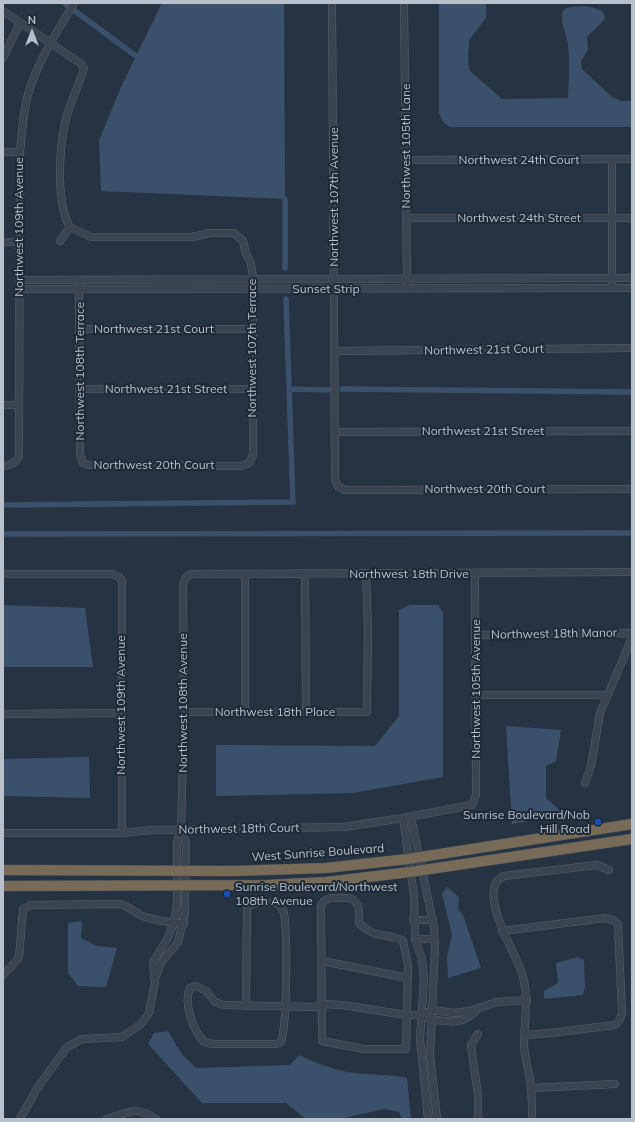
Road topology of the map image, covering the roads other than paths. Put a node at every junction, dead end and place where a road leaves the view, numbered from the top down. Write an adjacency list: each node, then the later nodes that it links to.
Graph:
1 (74, 3): 6 (street, Northwest 109th Avenue)
2 (332, 3): 23 (street, Northwest 107th Avenue)
3 (404, 3): 12 (street, Northwest 105th Lane)
4 (3, 11): 5 (street)
5 (20, 23): 6 (street); 7 (street)
6 (51, 43): 9 (street, Northwest 109th Avenue); 16 (street)
7 (3, 58)
8 (3, 152): 9 (street)
9 (20, 152): 19 (street, Northwest 109th Avenue)
10 (612, 159): 11 (street, Northwest 24th Court); 12 (street, Northwest 24th Court); 14 (street)
11 (632, 159)
12 (406, 160): 13 (street, Northwest 105th Lane)
13 (406, 218): 14 (street, Northwest 24th Street); 24 (street, Northwest 105th Lane)
14 (612, 218): 15 (street, Northwest 24th Street); 20 (street)
15 (632, 218)
16 (70, 228): 17 (street); 22 (street, Northwest 107th Terrace)
17 (60, 241)
18 (3, 242): 19 (street)
19 (19, 242): 25 (street, Northwest 109th Avenue)
20 (612, 278): 21 (street, Sunset Strip); 24 (street, Sunset Strip); 29 (street)
21 (632, 278)
22 (253, 279): 23 (street, Sunset Strip); 26 (street, Sunset Strip); 27 (street, Northwest 107th Terrace)
23 (335, 279): 24 (street, Sunset Strip); 33 (street, Northwest 107th Avenue)
24 (407, 279): 28 (street, Northwest 105th Lane)
25 (20, 280): 26 (street, Sunset Strip); 31 (street, Northwest 109th Avenue)
26 (79, 280): 32 (street, Northwest 108th Terrace)
27 (253, 288): 32 (street, Sunset Strip); 33 (street, Sunset Strip); 35 (street, Northwest 107th Terrace)
28 (407, 288): 29 (street, Sunset Strip); 33 (street, Sunset Strip)
29 (612, 288): 30 (street, Sunset Strip)
30 (632, 288)
31 (19, 289): 32 (street, Sunset Strip); 41 (street, Northwest 109th Avenue)
32 (79, 289): 34 (street, Northwest 108th Terrace)
33 (335, 289): 37 (street, Northwest 107th Avenue)
34 (79, 329): 35 (street, Northwest 21st Court); 38 (street, Northwest 108th Terrace)
35 (252, 329): 39 (street, Northwest 107th Terrace)
36 (632, 348): 37 (street, Northwest 21st Court)
37 (335, 351): 43 (street, Northwest 107th Avenue)
38 (79, 389): 39 (street, Northwest 21st Street); 44 (street, Northwest 108th Terrace)
39 (252, 389): 45 (street, Northwest 107th Terrace)
40 (3, 405): 41 (street)
41 (19, 405): 46 (street, Northwest 109th Avenue)
42 (632, 431): 43 (street, Northwest 21st Street)
43 (335, 432): 47 (street, Northwest 107th Avenue)
44 (83, 463): 45 (street, Northwest 20th Court)
45 (249, 463)
46 (3, 466)
47 (338, 486): 48 (street, Northwest 20th Court)
48 (632, 489)
49 (632, 572): 54 (street, Northwest 18th Drive)
50 (3, 574): 64 (street, Northwest 109th Avenue)
51 (245, 574): 52 (street, Northwest 18th Drive); 55 (street, Northwest 18th Drive); 61 (street)
52 (305, 574): 53 (street, Northwest 18th Drive); 63 (street)
53 (366, 574): 54 (street, Northwest 18th Drive); 63 (street, Northwest 18th Place)
54 (475, 574): 57 (street, Northwest 105th Avenue)
55 (186, 577): 62 (street, Northwest 108th Avenue)
56 (632, 633): 57 (street, Northwest 18th Manor)
57 (476, 635): 59 (street, Northwest 105th Avenue)
58 (632, 638): 60 (street)
59 (476, 695): 60 (street); 67 (street, Northwest 105th Avenue)
60 (606, 695): 66 (street)
61 (245, 711): 62 (street, Northwest 18th Place); 63 (street, Northwest 18th Place)
62 (184, 712): 71 (street, Northwest 108th Avenue)
63 (306, 712)
64 (121, 713): 65 (street); 73 (street, Northwest 109th Avenue)
65 (3, 714)
66 (585, 783)
67 (472, 804): 68 (street, Northwest 18th Court)
68 (411, 817): 69 (street, Northwest 18th Court); 75 (street)
69 (403, 818): 71 (street, Northwest 18th Court); 75 (street)
70 (632, 824): 75 (highway, West Sunrise Boulevard)
71 (181, 830): 73 (street, Northwest 18th Court); 79 (street, Northwest 108th Avenue)
72 (3, 833): 73 (street, Northwest 18th Court)
73 (122, 833)
74 (632, 839): 77 (highway)
75 (413, 858): 77 (street); 79 (highway, West Sunrise Boulevard); 80 (street)
76 (3, 870): 79 (highway, West Sunrise Boulevard)
77 (421, 870): 80 (highway); 84 (street)
78 (609, 870): 87 (street)
79 (181, 871): 81 (street, Northwest 108th Avenue)
80 (410, 872): 81 (highway); 83 (street)
81 (181, 885): 82 (highway); 85 (street, Northwest 108th Avenue); 86 (street, Northwest 108th Avenue)
82 (3, 886)
83 (413, 920): 84 (street); 88 (street)
84 (433, 920): 89 (street)
85 (174, 922): 86 (street); 91 (street); 92 (street, Northwest 108th Avenue)
86 (184, 924): 92 (street, Northwest 108th Avenue)
87 (502, 931): 94 (street); 104 (street)
88 (415, 939): 89 (street); 101 (street)
89 (434, 939): 99 (street)
90 (322, 961): 93 (street); 93 (street); 95 (street)
91 (3, 975)
92 (155, 978): 107 (street, Northwest 108th Avenue)
93 (408, 978): 100 (street)
94 (527, 1000): 97 (street); 104 (street)
95 (322, 1004): 98 (street); 100 (street); 100 (street)
96 (246, 1006): 98 (street); 98 (street); 98 (street)
97 (482, 1006): 99 (street); 102 (street)
98 (286, 1007)
99 (432, 1010): 101 (street); 102 (street)
100 (406, 1015): 101 (street)
101 (423, 1015): 102 (street); 110 (street)
102 (432, 1020): 111 (street)
103 (478, 1034): 112 (street)
104 (525, 1035): 106 (street)
105 (614, 1084): 106 (street)
106 (531, 1088): 113 (street)
107 (20, 1119)
108 (107, 1119): 109 (street)
109 (156, 1119)
110 (428, 1119)
111 (437, 1119)
112 (478, 1119)
113 (532, 1119)

